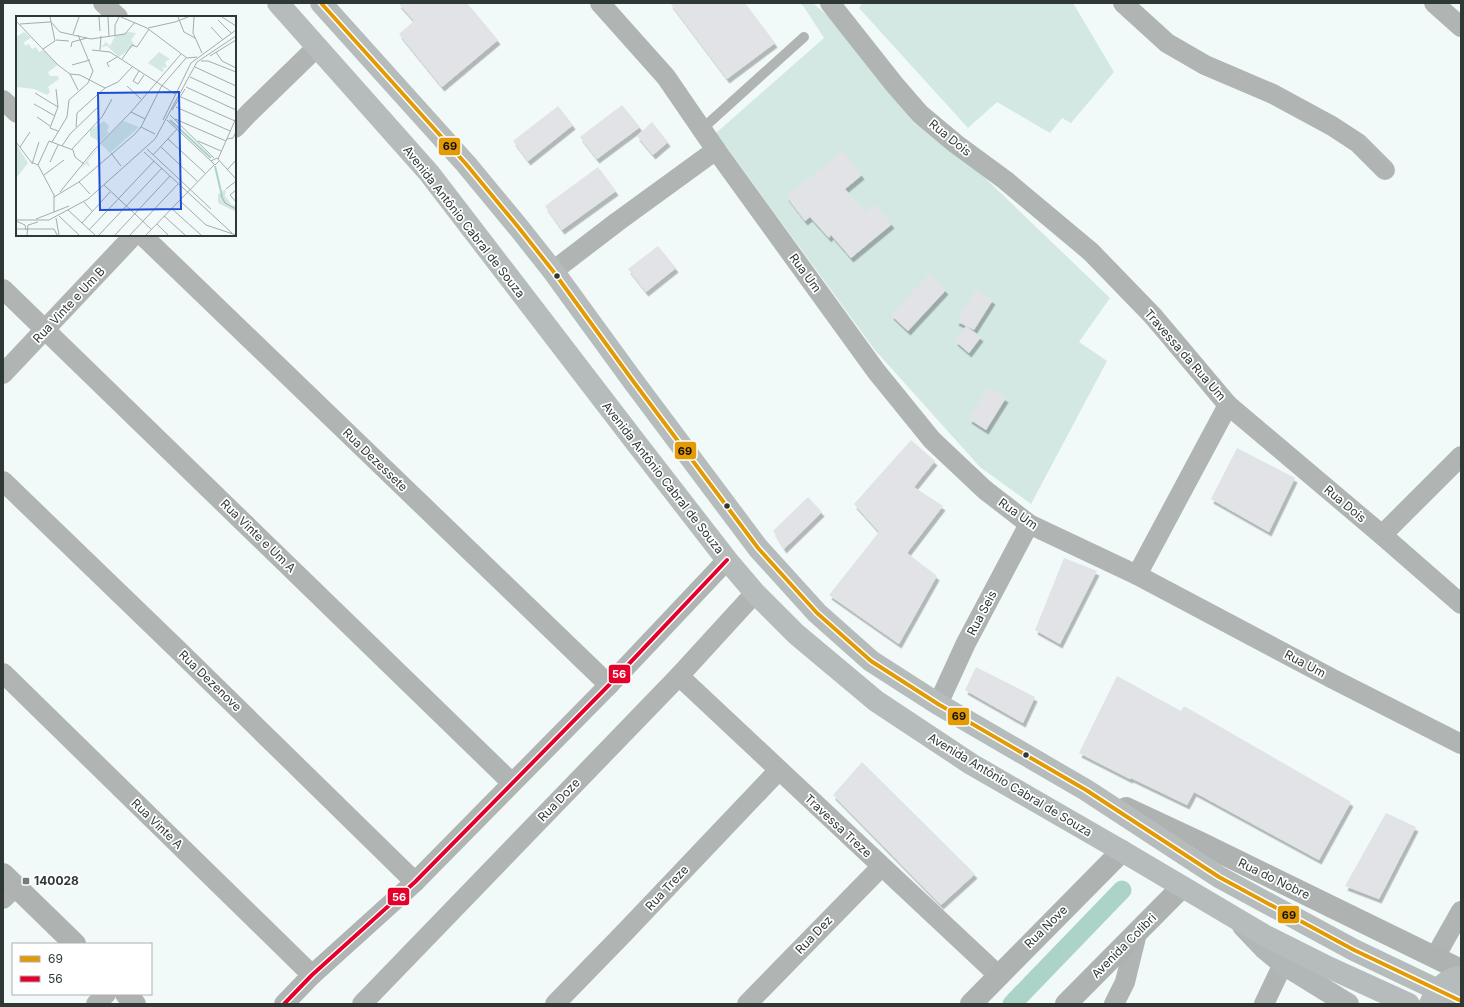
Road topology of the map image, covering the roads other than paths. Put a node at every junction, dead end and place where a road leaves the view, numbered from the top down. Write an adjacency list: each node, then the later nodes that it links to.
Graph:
1 (103, 3): 8 (street)
2 (278, 3): 11 (highway, Avenida Antônio Cabral de Souza)
3 (321, 3): 21 (highway)
4 (600, 3): 15 (street, Rua Um)
5 (830, 3): 20 (street, Rua Dois)
6 (1123, 3): 17 (street)
7 (1434, 3): 9 (street)
8 (117, 16)
9 (1461, 27)
10 (804, 37): 15 (lane)
11 (317, 47): 14 (street); 30 (highway, Avenida Antônio Cabral de Souza)
12 (3, 100): 13 (street)
13 (16, 112)
14 (236, 127)
15 (702, 129): 16 (street, Rua Um)
16 (716, 150): 21 (street); 28 (street, Rua Um)
17 (1385, 170)
18 (133, 236): 23 (street, Rua Vinte e Um B)
19 (143, 236): 36 (street, Rua Dezessete)
20 (1091, 252): 25 (street, Travessa da Rua Um)
21 (553, 271): 37 (highway)
22 (3, 289): 23 (street, Rua Vinte e Um A)
23 (46, 330): 24 (street, Rua Vinte e Um B); 40 (street, Rua Vinte e Um A)
24 (3, 374)
25 (1228, 405): 29 (street, Rua Dois); 31 (street, Travessa da Rua Um)
26 (1461, 456): 29 (street)
27 (3, 482): 44 (street, Rua Dezenove)
28 (1029, 524): 31 (street, Rua Um); 37 (street, Rua Seis)
29 (1382, 536): 33 (street, Rua Dois)
30 (727, 560): 32 (highway, Avenida Antônio Cabral de Souza); 36 (street)
31 (1137, 575): 38 (street, Rua Um)
32 (755, 593): 35 (street, Rua Doze); 42 (highway, Avenida Antônio Cabral de Souza)
33 (1461, 604)
34 (3, 673): 54 (street, Rua Vinte A)
35 (679, 676): 39 (street, Travessa Treze); 64 (street, Rua Doze)
36 (609, 686): 40 (street)
37 (938, 704): 41 (highway)
38 (1461, 744)
39 (779, 770): 43 (street, Travessa Treze); 65 (street, Rua Treze)
40 (512, 783): 44 (street)
41 (1086, 790): 51 (main road, Rua do Nobre); 59 (highway)
42 (1122, 851): 46 (highway, Avenida Antônio Cabral de Souza); 55 (main road, Rua Nove)
43 (882, 867): 55 (street, Travessa Treze); 66 (street, Rua Dez)
44 (415, 882): 54 (street)
45 (7, 886): 50 (main road)
46 (1182, 887): 48 (highway, Avenida Antônio Cabral de Souza); 49 (main road, Avenida Colibri)
47 (1461, 911): 51 (street)
48 (1235, 918): 52 (main road); 72 (highway, Avenida Antônio Cabral de Souza)
49 (1137, 933): 68 (main road, Avenida Colibri); 69 (street)
50 (74, 943)
51 (1435, 957): 53 (main road, Rua do Nobre)
52 (1283, 964): 70 (street); 71 (main road)
53 (1461, 970)
54 (312, 974): 63 (street)
55 (998, 975): 67 (main road, Rua Nove)
56 (1461, 977): 59 (highway)
57 (105, 995): 61 (street)
58 (127, 995): 62 (main road)
59 (1433, 997): 60 (highway)
60 (1461, 1002)
61 (96, 1004)
62 (135, 1004)
63 (284, 1004)
64 (362, 1004)
65 (555, 1004)
66 (747, 1004)
67 (971, 1004)
68 (1066, 1004)
69 (1114, 1004)
70 (1264, 1004)
71 (1348, 1004)
72 (1409, 1004)

